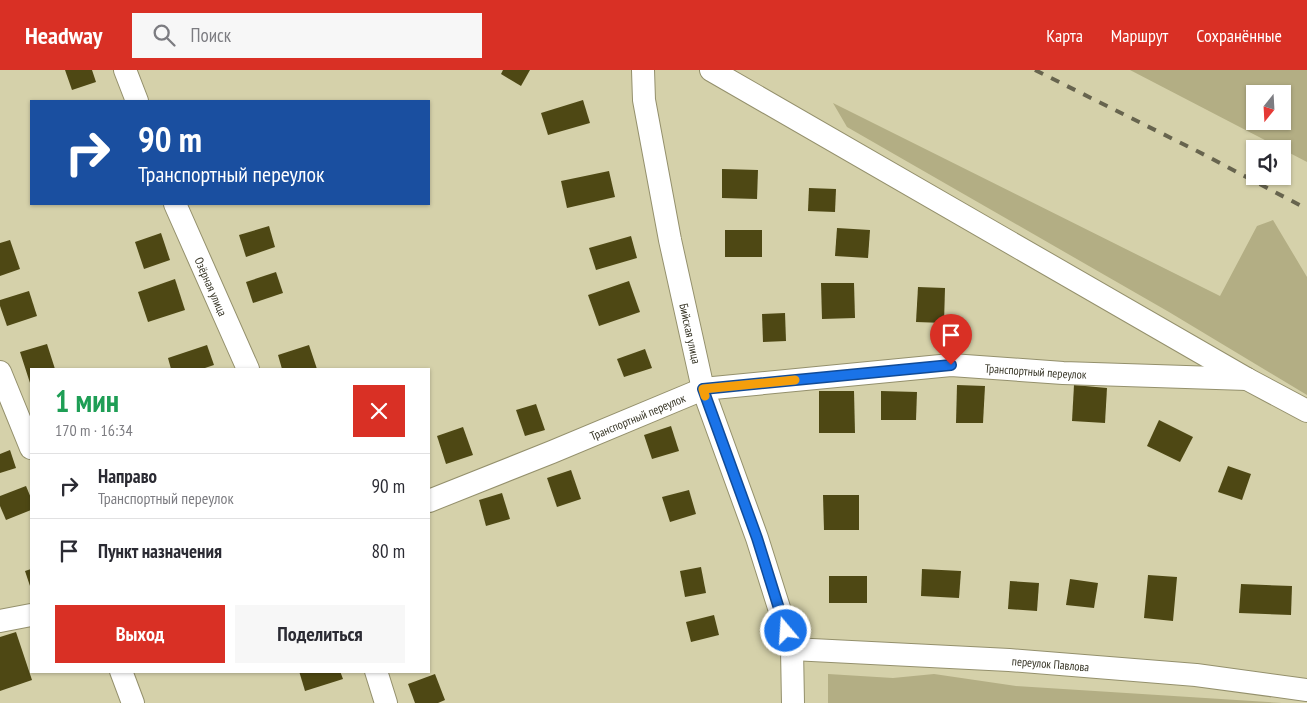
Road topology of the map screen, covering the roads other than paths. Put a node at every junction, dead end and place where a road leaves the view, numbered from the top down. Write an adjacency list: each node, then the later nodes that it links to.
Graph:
1 (125, 70): 4 (street)
2 (643, 70): 9 (street, Бийская улица)
3 (711, 70): 8 (street)
4 (137, 100)
5 (175, 205): 6 (street, Озёрная улица)
6 (248, 368)
7 (0, 372): 11 (street)
8 (1247, 379): 9 (street, Транспортный переулок); 10 (street)
9 (703, 389): 12 (street, Транспортный переулок); 15 (street, Бийская улица)
10 (1307, 411)
11 (30, 446)
12 (430, 501)
13 (30, 615): 14 (street)
14 (0, 621)
15 (792, 649): 18 (street, переулок Павлова); 21 (street, Бийская улица)
16 (122, 673): 19 (street)
17 (377, 673): 20 (street)
18 (1307, 690)
19 (133, 703)
20 (386, 703)
21 (793, 703)

